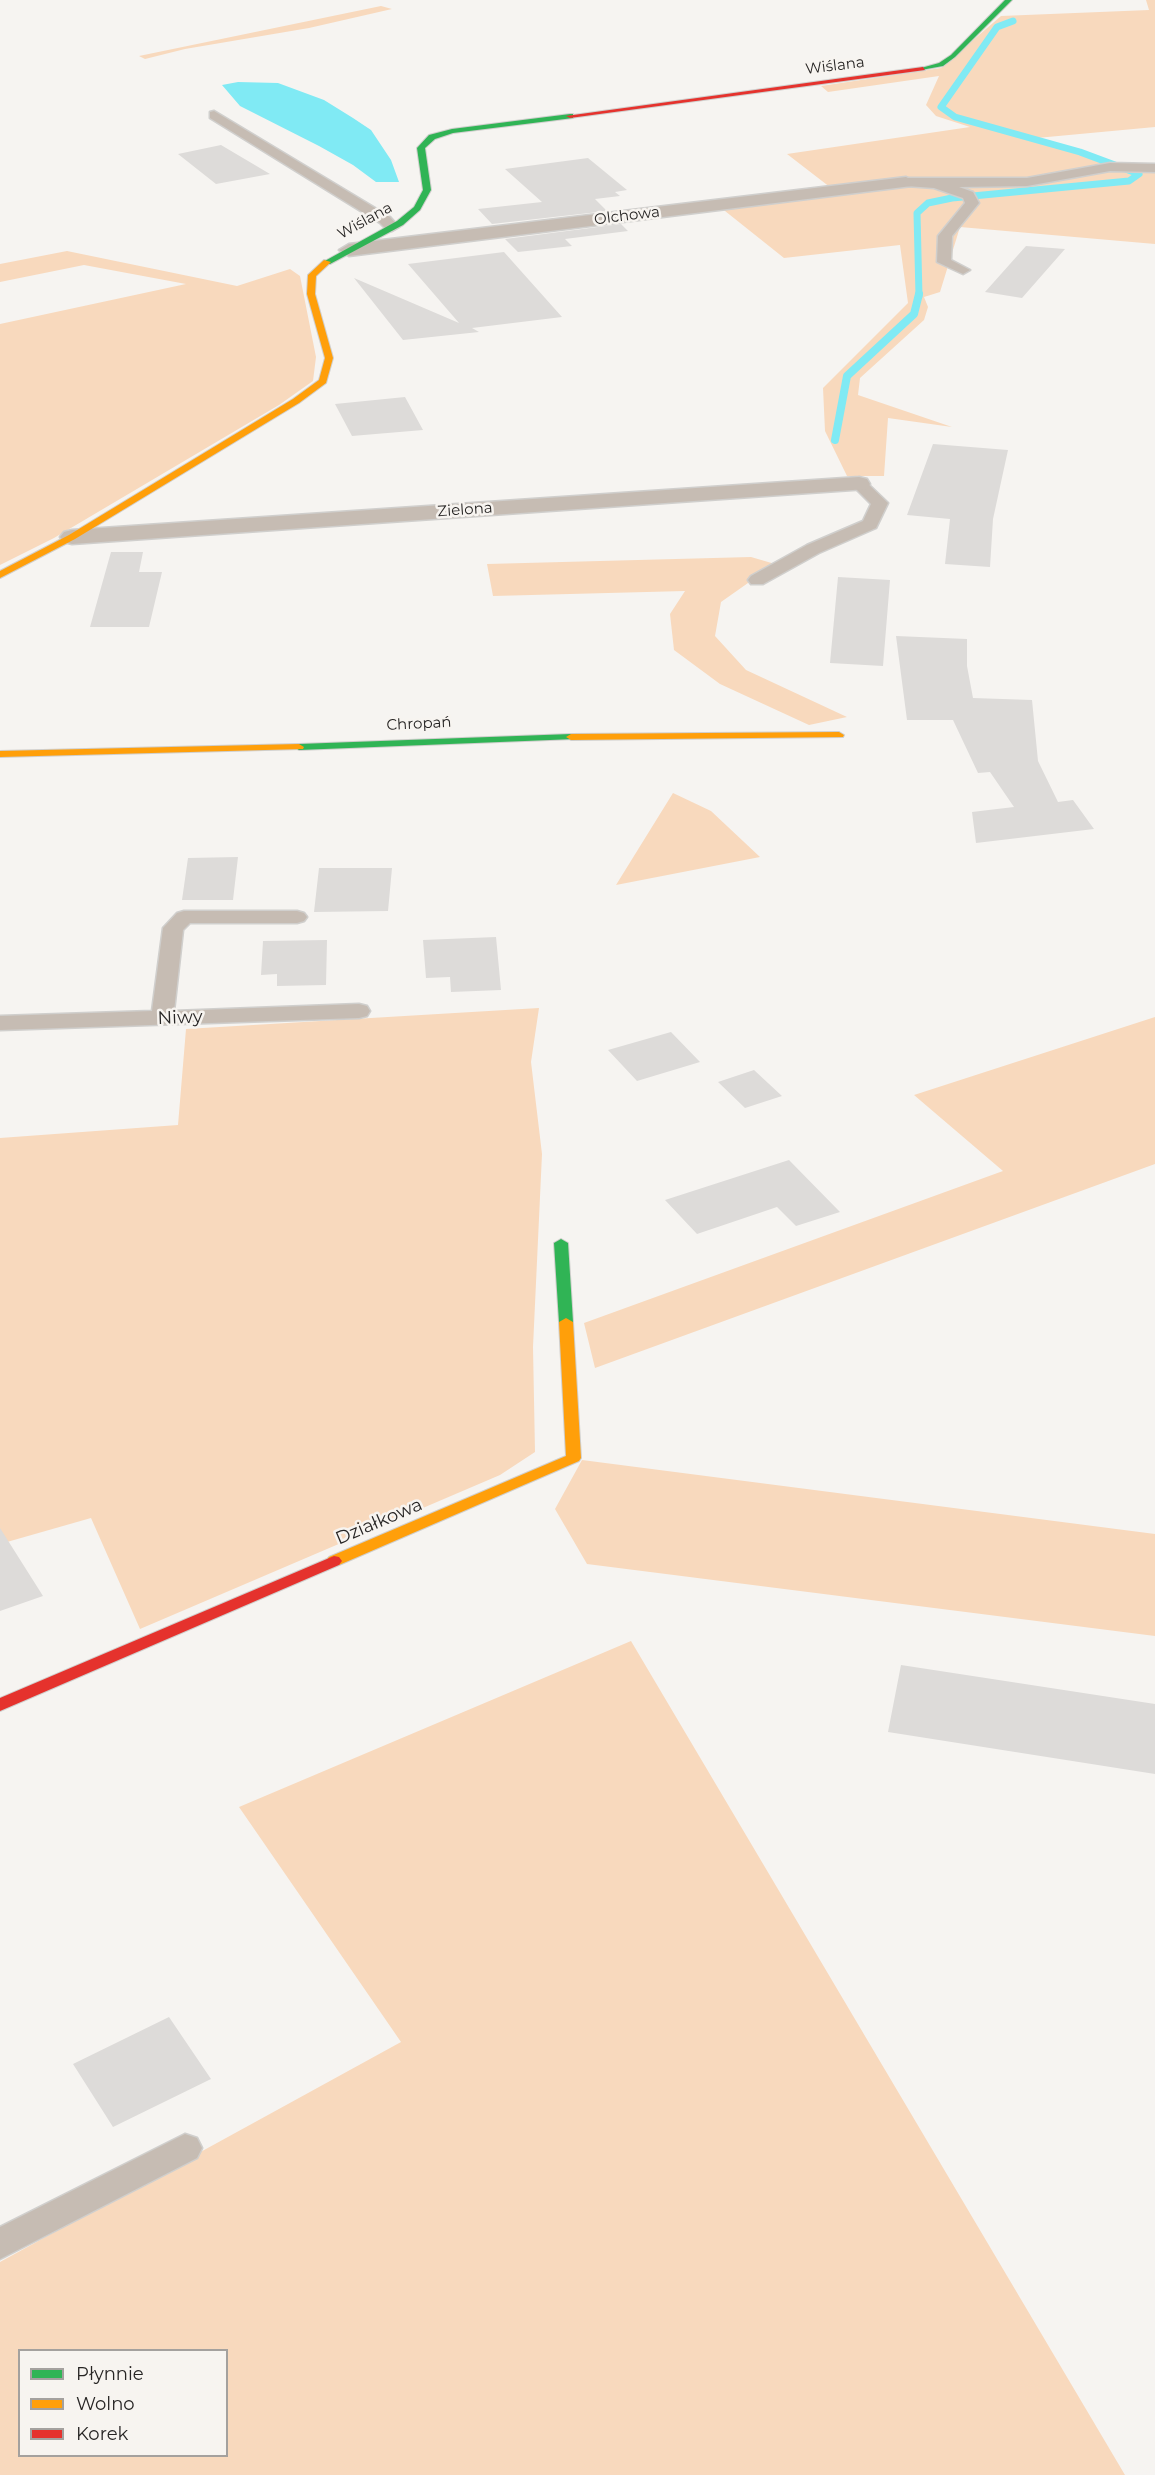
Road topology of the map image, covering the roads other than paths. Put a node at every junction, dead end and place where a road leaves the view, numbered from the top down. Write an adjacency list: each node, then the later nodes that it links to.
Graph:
1 (1009, 0): 6 (street, Wiślana)
2 (214, 115): 6 (lane)
3 (1155, 168): 5 (lane)
4 (906, 182): 5 (lane); 7 (street, Olchowa)
5 (936, 184): 8 (lane)
6 (392, 227): 7 (street, Wiślana)
7 (349, 250): 10 (street, Wiślana)
8 (963, 270)
9 (859, 484): 10 (street, Zielona); 12 (lane)
10 (72, 537): 11 (street, Wiślana)
11 (0, 575)
12 (758, 580)
13 (839, 735): 14 (street, Chropań)
14 (0, 754)
15 (297, 916): 17 (lane)
16 (359, 1011): 17 (lane, Niwy)
17 (162, 1019): 18 (lane, Niwy)
18 (0, 1023)
19 (561, 1243): 20 (street, Działkowa)
20 (0, 1705)
21 (185, 2148): 22 (lane)
22 (0, 2244)

